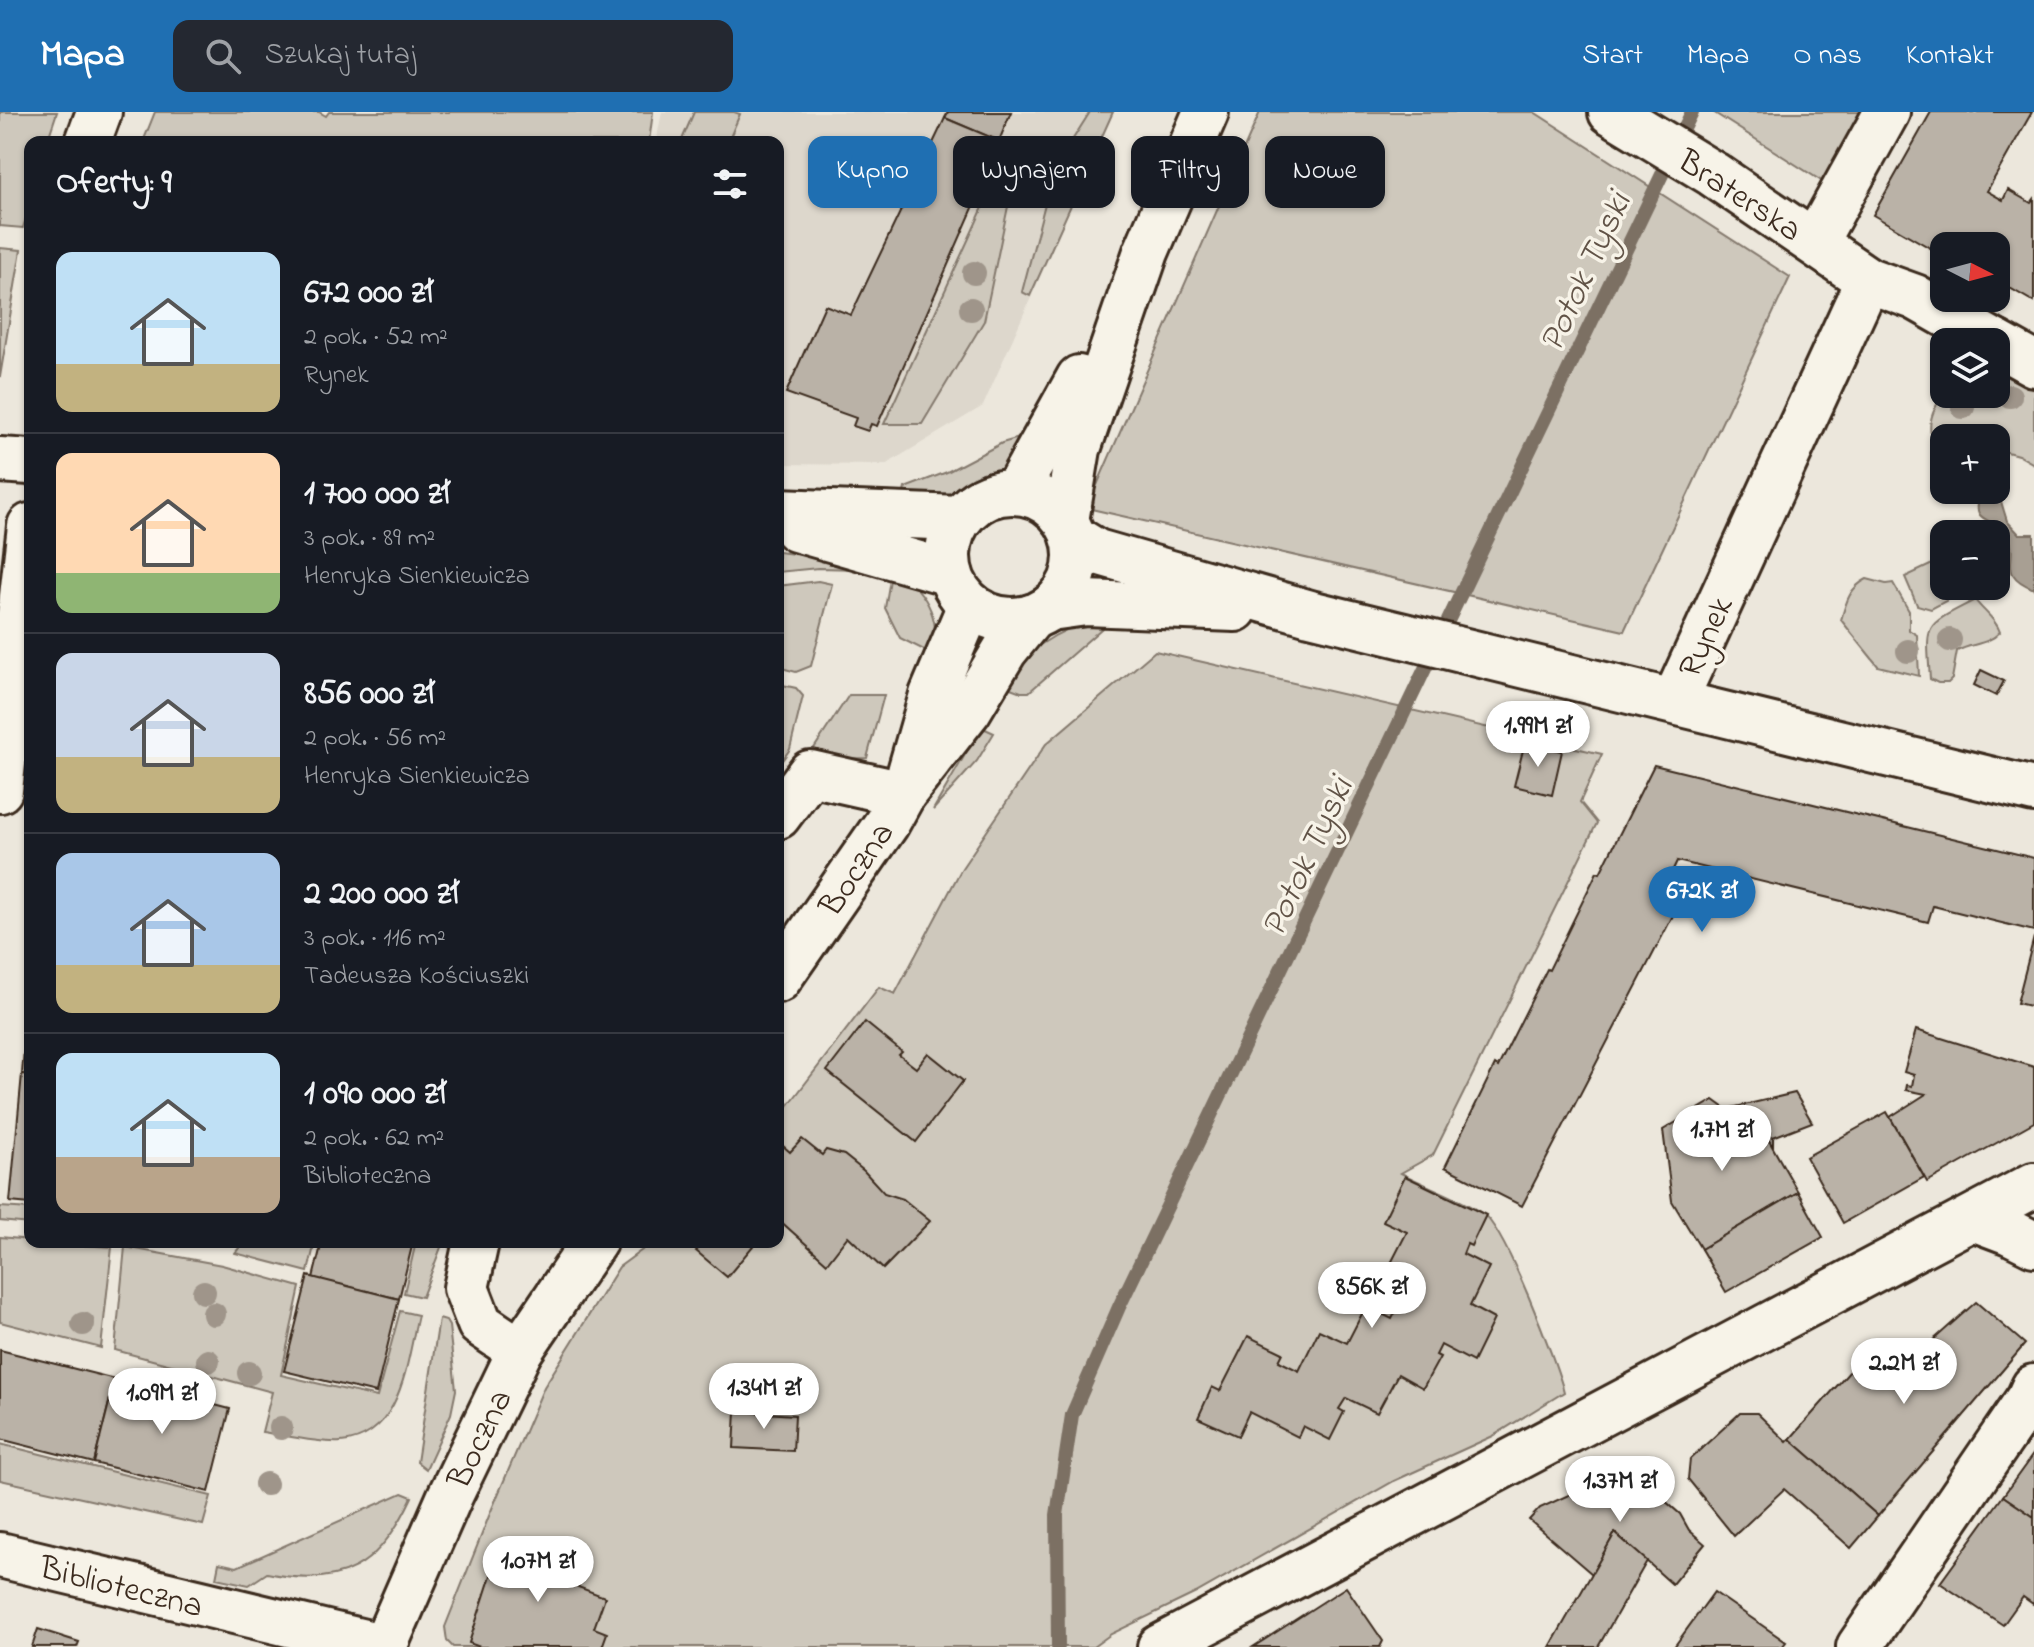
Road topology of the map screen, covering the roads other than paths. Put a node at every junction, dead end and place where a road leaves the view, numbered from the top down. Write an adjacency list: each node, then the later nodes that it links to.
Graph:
1 (99, 112): 5 (street)
2 (1206, 112): 7 (street)
3 (1887, 112): 6 (street)
4 (1616, 115): 6 (street, Braterska)
5 (90, 136)
6 (1815, 242): 8 (street, Braterska)
7 (1146, 252): 14 (street); 18 (street)
8 (1868, 280): 9 (street, Braterska); 23 (street, Rynek)
9 (1970, 328)
10 (2010, 350): 11 (street, Braterska)
11 (2034, 364)
12 (0, 460): 13 (street)
13 (24, 462)
14 (1016, 491): 16 (street); 18 (street)
15 (784, 511): 16 (street)
16 (960, 518): 20 (street)
17 (784, 526): 20 (street)
18 (1070, 529): 21 (street); 22 (street)
19 (24, 579): 24 (street)
20 (960, 589): 21 (street); 26 (street, Boczna)
21 (1041, 612): 22 (street); 26 (street, Boczna)
22 (1310, 613): 23 (street)
23 (1675, 700): 25 (street, Rynek)
24 (0, 790)
25 (2034, 790)
26 (903, 794): 27 (street); 28 (street, Boczna)
27 (784, 808)
28 (784, 971)
29 (2034, 1185): 30 (street)
30 (1973, 1218): 31 (street); 38 (street)
31 (2034, 1244)
32 (475, 1248): 34 (street)
33 (590, 1248): 34 (street, Boczna)
34 (520, 1351): 37 (street, Boczna)
35 (2034, 1387): 39 (street)
36 (0, 1555): 37 (street, Biblioteczna)
37 (384, 1647)
38 (1160, 1647)
39 (1859, 1647)

